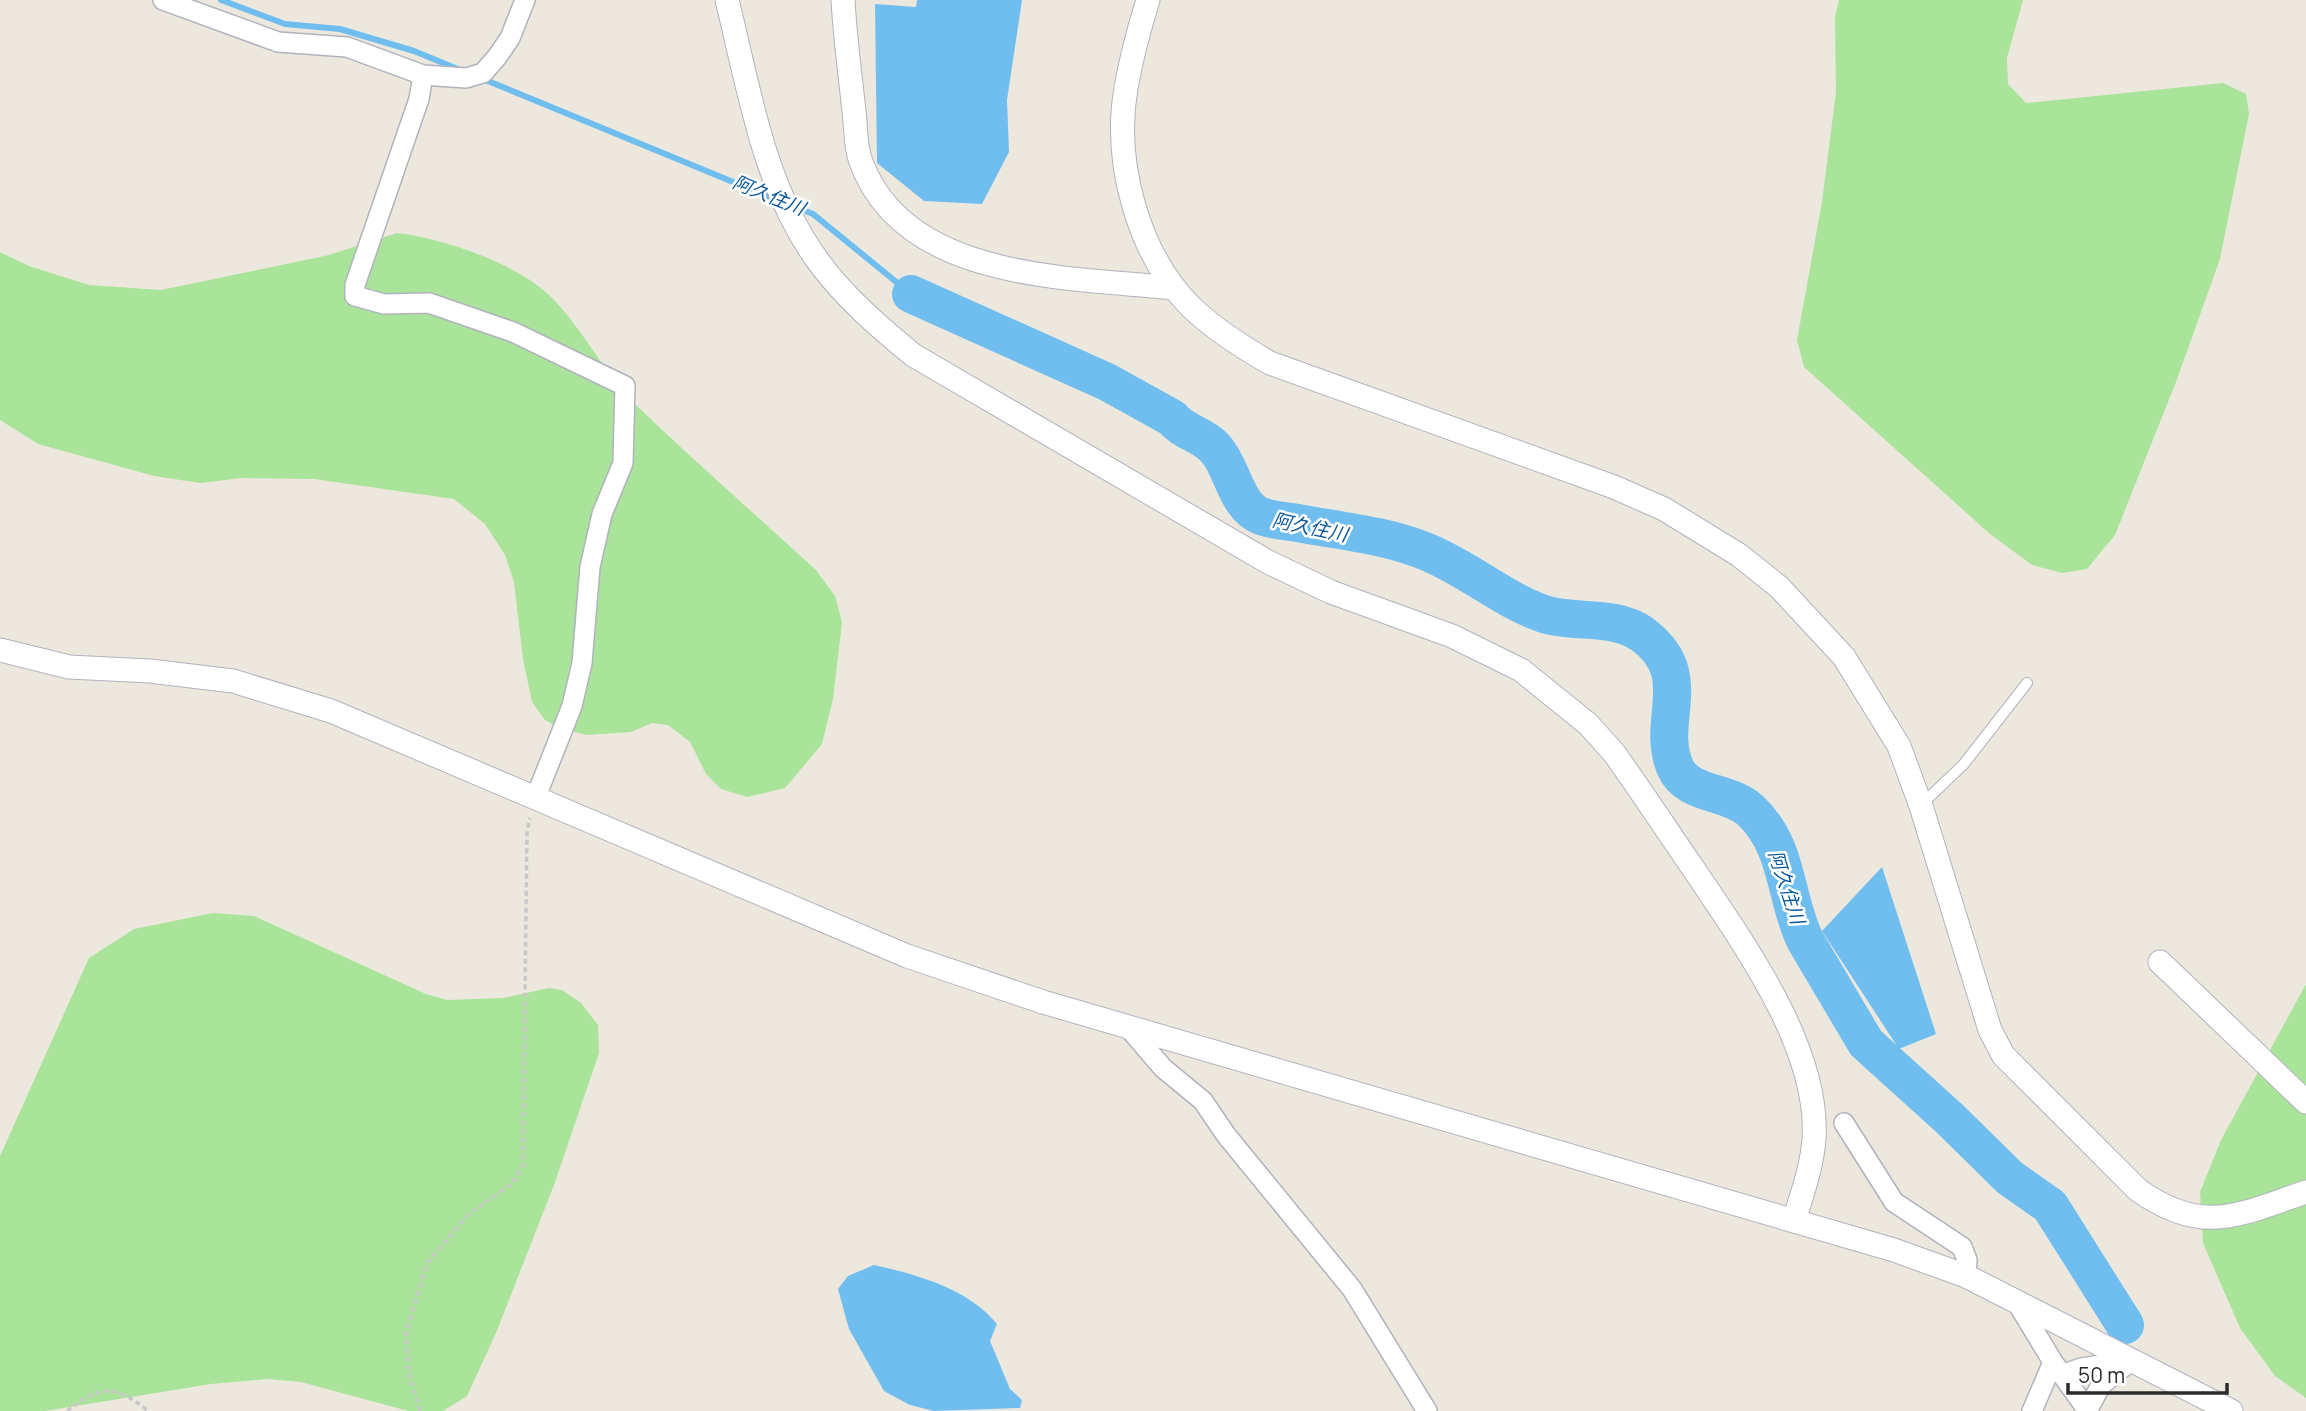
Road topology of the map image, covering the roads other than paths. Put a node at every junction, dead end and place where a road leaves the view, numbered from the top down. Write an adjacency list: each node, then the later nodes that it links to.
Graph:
1 (163, 0): 6 (street)
2 (526, 0): 6 (street)
3 (727, 0): 17 (street)
4 (843, 0): 7 (street)
5 (1148, 0): 7 (street)
6 (423, 75): 10 (street)
7 (1174, 288): 11 (street)
8 (0, 650): 10 (street)
9 (2027, 683): 11 (lane)
10 (535, 799): 13 (street)
11 (1921, 806): 16 (street)
12 (2160, 962): 14 (street)
13 (1128, 1027): 17 (street); 22 (street)
14 (2306, 1102)
15 (1844, 1123): 18 (street)
16 (2306, 1192)
17 (1794, 1221): 18 (street)
18 (1966, 1276): 19 (street)
19 (2016, 1301): 20 (street); 21 (street)
20 (2132, 1360): 21 (street); 24 (street); 25 (street)
21 (2057, 1369): 23 (street); 24 (street)
22 (1427, 1411)
23 (2032, 1411)
24 (2087, 1411)
25 (2231, 1411)

